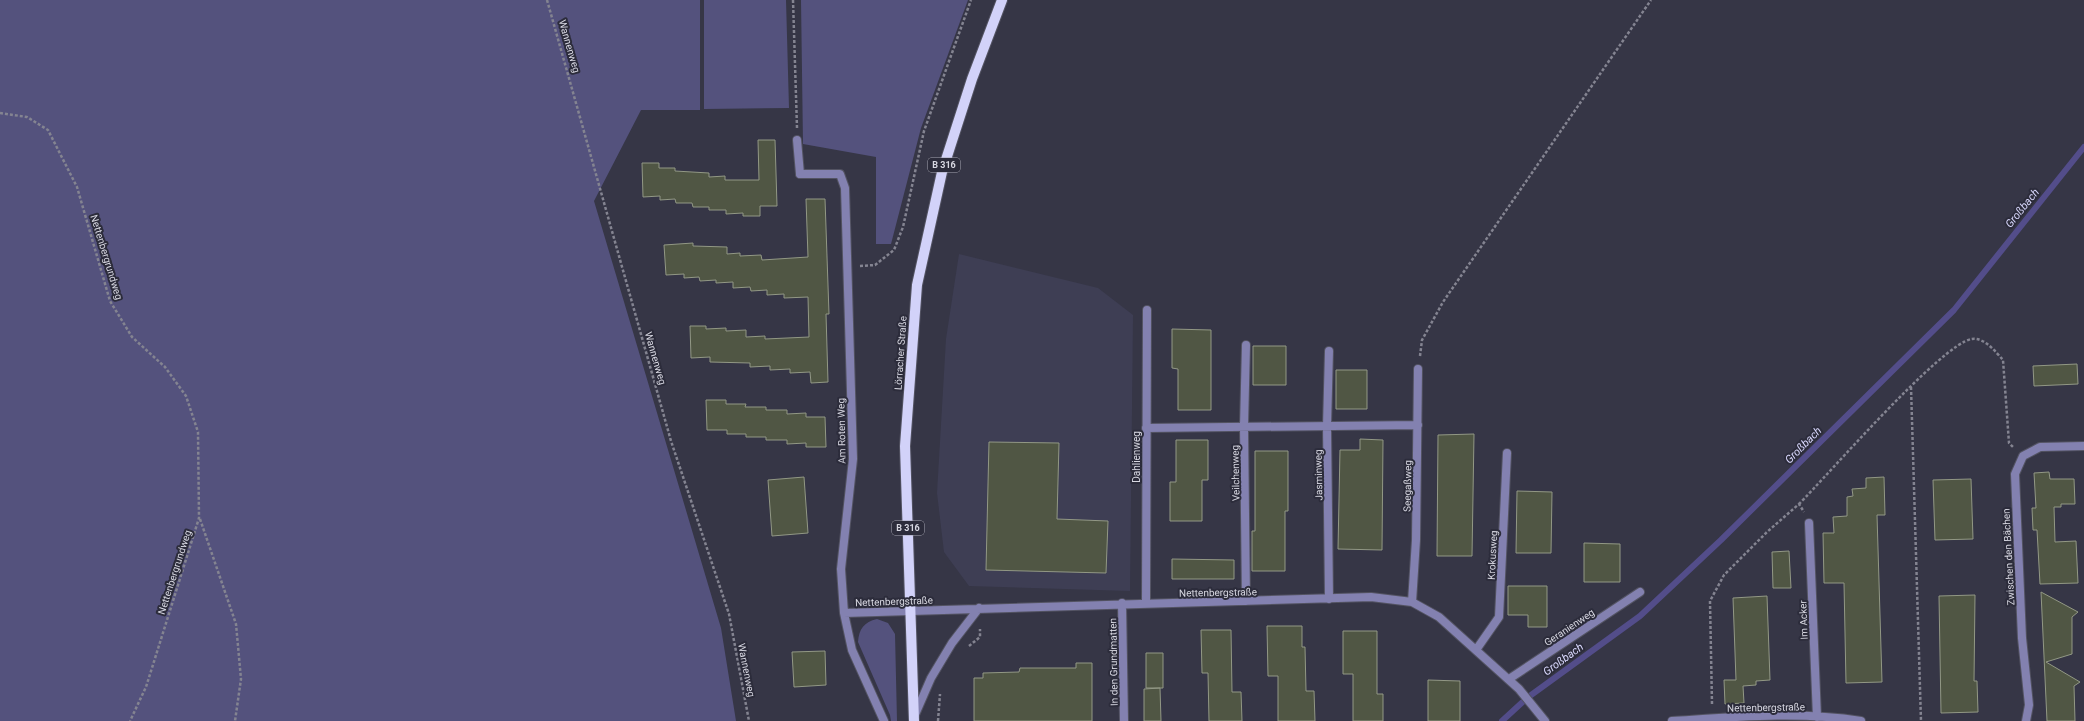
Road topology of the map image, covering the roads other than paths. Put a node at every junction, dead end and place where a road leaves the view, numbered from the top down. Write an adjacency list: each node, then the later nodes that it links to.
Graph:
1 (1002, 0): 21 (main road, Lörracher Straße / B 316)
2 (797, 140): 22 (street, Am Roten Weg)
3 (1147, 310): 10 (street, Dahlienweg)
4 (1246, 345): 8 (street, Veilchenweg)
5 (1329, 351): 9 (street, Jasminweg)
6 (1418, 370): 7 (street, Seegaßweg)
7 (1418, 425): 9 (street); 17 (street, Seegaßweg)
8 (1244, 426): 9 (street); 10 (street); 16 (street, Veilchenweg)
9 (1327, 426): 15 (street, Jasminweg)
10 (1146, 428): 18 (street, Dahlienweg)
11 (2084, 446): 33 (street, Zwischen den Bächen)
12 (1507, 453): 23 (street, Krokusweg)
13 (1809, 523): 25 (street, Im Acker)
14 (1640, 592): 24 (street, Geranienweg)
15 (1329, 599): 16 (street, Nettenbergstraße); 17 (street, Nettenbergstraße)
16 (1246, 601): 18 (street, Nettenbergstraße)
17 (1412, 602): 23 (street, Nettenbergstraße)
18 (1146, 603): 19 (street, Nettenbergstraße)
19 (1122, 604): 20 (street, Nettenbergstraße); 29 (street, In den Grundmatten)
20 (979, 608): 21 (street, Nettenbergstraße); 27 (street)
21 (911, 609): 22 (street, Nettenbergstraße); 27 (main road, Lörracher Straße / B 316)
22 (844, 613): 28 (street, Am Roten Weg)
23 (1476, 650): 24 (street, Nettenbergstraße)
24 (1509, 679): 30 (street, Nettenbergstraße)
25 (1817, 717): 26 (street, Nettenbergstraße); 32 (street, Nettenbergstraße)
26 (1750, 718): 31 (street, Nettenbergstraße)
27 (914, 719)
28 (884, 721)
29 (1124, 721)
30 (1545, 721)
31 (1672, 721)
32 (1861, 721)
33 (2026, 721)

